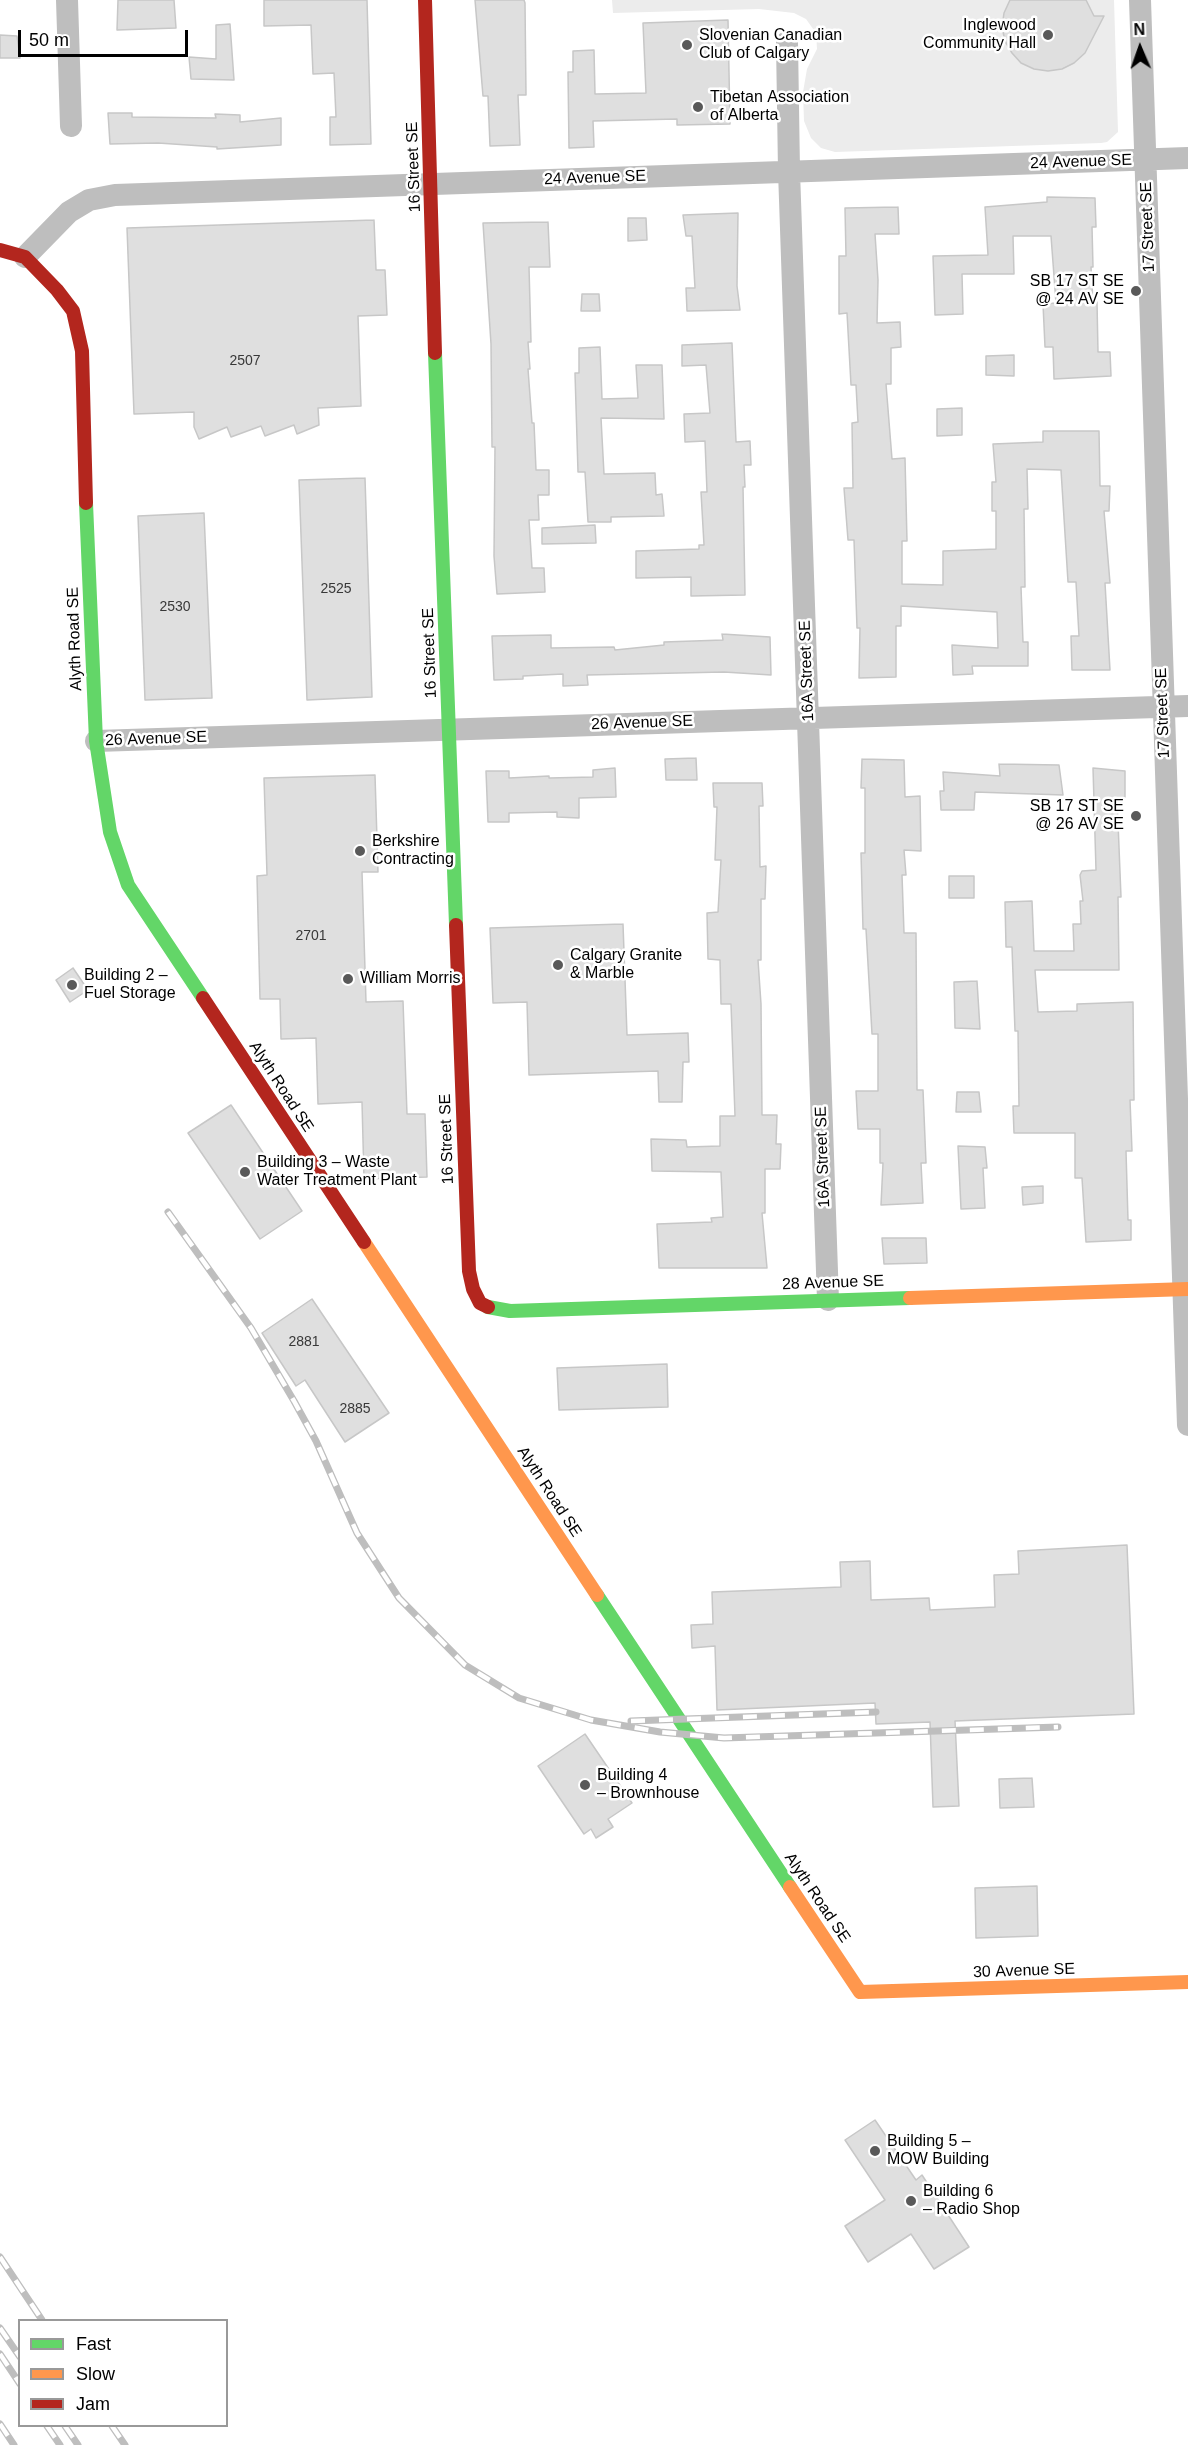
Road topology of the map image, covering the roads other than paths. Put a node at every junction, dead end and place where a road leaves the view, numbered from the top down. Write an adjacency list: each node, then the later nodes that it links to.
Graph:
1 (68, 0): 5 (street)
2 (425, 0): 9 (street, 16 Street SE)
3 (1140, 0): 7 (street, 17 Street SE)
4 (787, 42): 8 (street, 16A Street SE)
5 (71, 126)
6 (1188, 158): 7 (street, 24 Avenue SE)
7 (1146, 160): 8 (street, 24 Avenue SE); 13 (street, 17 Street SE)
8 (789, 171): 9 (street, 24 Avenue SE); 14 (street, 16A Street SE)
9 (431, 184): 11 (street, 24 Avenue SE); 15 (street, 16 Street SE)
10 (0, 250): 11 (street)
11 (25, 257): 16 (street, Alyth Road SE)
12 (1188, 706): 13 (street, 26 Avenue SE)
13 (1162, 707): 14 (street, 26 Avenue SE); 17 (street, 17 Street SE)
14 (809, 718): 15 (street, 26 Avenue SE); 18 (street, 16A Street SE)
15 (449, 729): 16 (street, 26 Avenue SE); 19 (street, 16 Street SE)
16 (96, 741): 22 (street, Alyth Road SE)
17 (1186, 1289): 18 (street, 28 Avenue SE); 20 (street, 17 Street SE)
18 (828, 1300): 19 (street, 28 Avenue SE)
19 (480, 1303)
20 (1188, 1425)
21 (1188, 1982): 22 (street, 30 Avenue SE)
22 (860, 1992)

